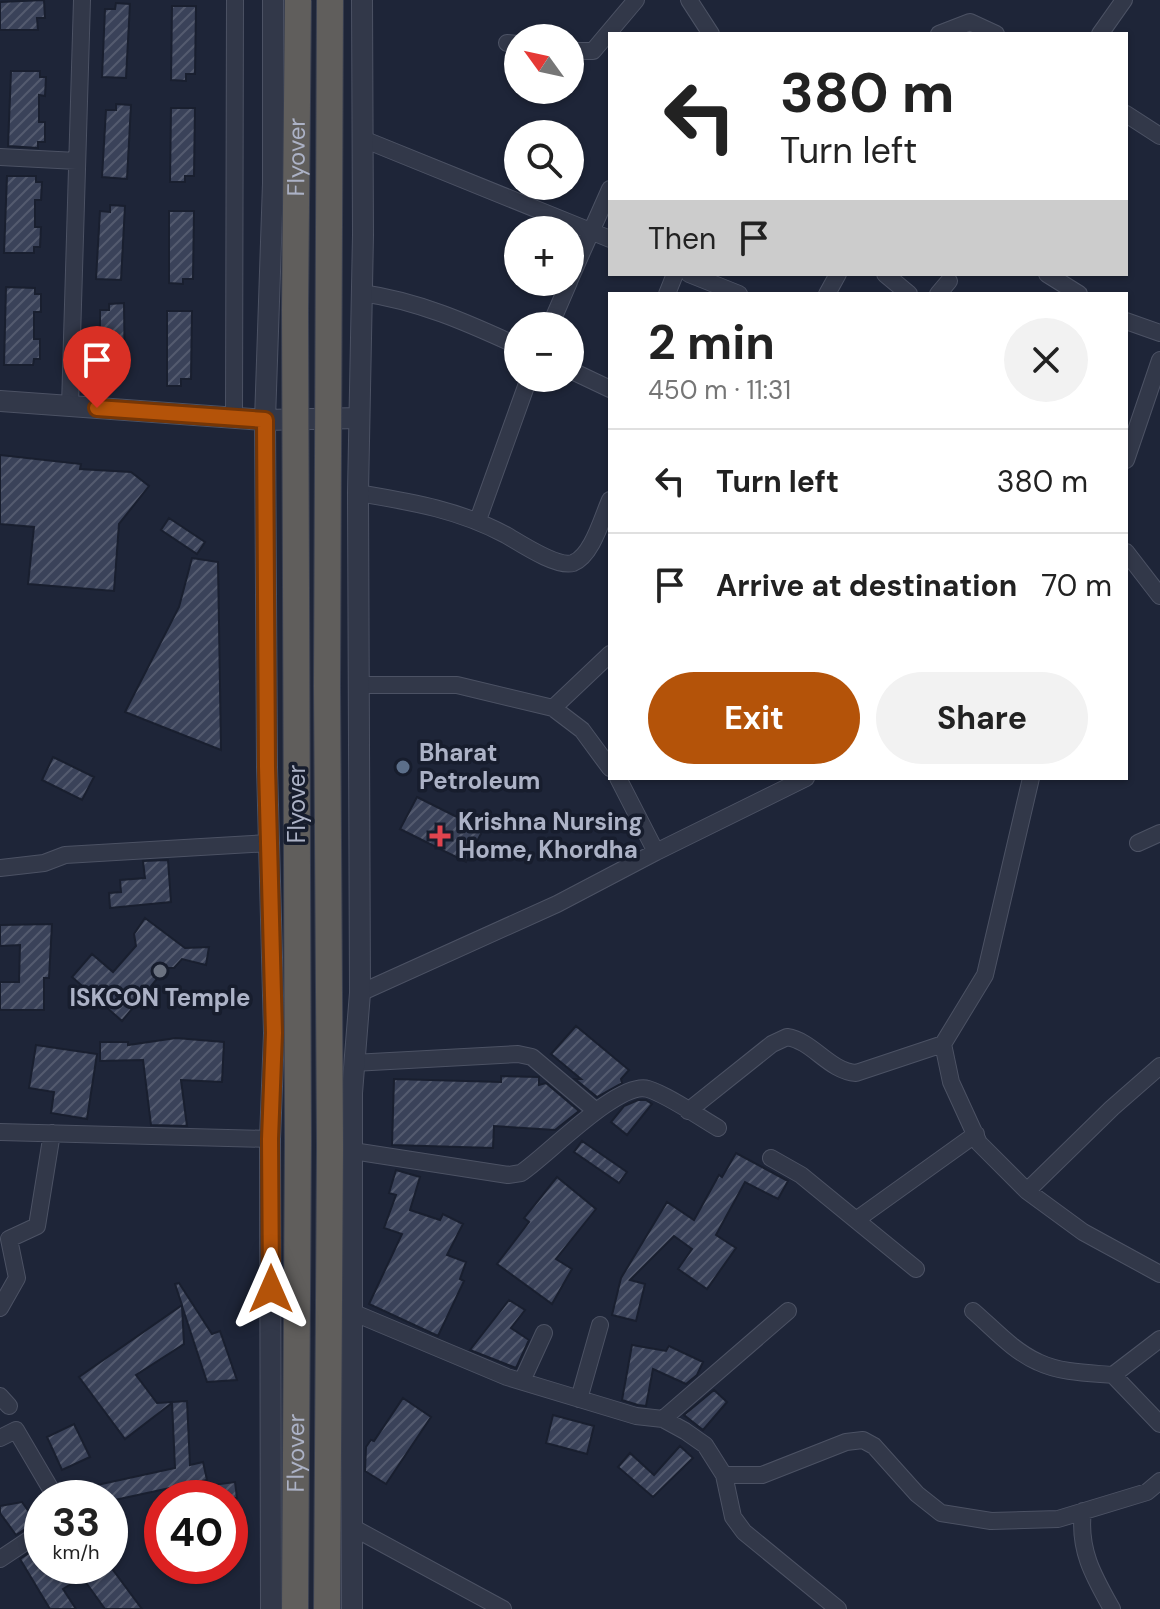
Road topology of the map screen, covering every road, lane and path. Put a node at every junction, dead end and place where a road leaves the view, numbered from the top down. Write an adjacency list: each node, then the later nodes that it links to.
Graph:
1 (82, 0): 21 (street)
2 (235, 0): 42 (street)
3 (273, 0): 44 (street)
4 (298, 0): 101 (highway, Flyover, bridge)
5 (330, 0): 102 (highway, Flyover, bridge)
6 (362, 0): 19 (street)
7 (636, 0): 10 (street)
8 (689, 0): 11 (street)
9 (1124, 0): 14 (street)
10 (609, 32)
11 (710, 32)
12 (944, 32): 13 (street)
13 (992, 32)
14 (1101, 32)
15 (608, 33): 16 (street)
16 (584, 51)
17 (1128, 115): 18 (street)
18 (1160, 136)
19 (363, 139): 23 (street); 32 (street)
20 (0, 157): 21 (street)
21 (77, 161): 41 (street)
22 (608, 193): 23 (street)
23 (591, 231): 24 (street); 25 (street)
24 (608, 238)
25 (584, 247)
26 (694, 276): 29 (street)
27 (887, 276): 30 (street)
28 (1050, 276): 31 (street)
29 (734, 292)
30 (907, 292)
31 (1076, 292)
32 (362, 293): 35 (street); 43 (street)
33 (1128, 322): 34 (street)
34 (1160, 333)
35 (504, 340)
36 (1160, 360): 45 (street)
37 (584, 377): 38 (street)
38 (608, 388)
39 (524, 392): 48 (street)
40 (0, 401): 41 (street)
41 (70, 406): 42 (street)
42 (234, 418): 44 (street)
43 (359, 418): 44 (street); 46 (street)
44 (265, 420): 59 (street)
45 (1128, 454)
46 (358, 493): 48 (street); 52 (street)
47 (608, 504): 48 (street)
48 (478, 520)
49 (1128, 555): 50 (street)
50 (1160, 596)
51 (608, 656): 53 (street)
52 (357, 685): 53 (street); 63 (street)
53 (553, 708): 54 (street)
54 (608, 765)
55 (619, 780): 61 (street)
56 (802, 780): 61 (street)
57 (1031, 780): 64 (street)
58 (1160, 833): 60 (street)
59 (269, 843): 62 (street); 73 (street)
60 (1138, 843)
61 (656, 852): 63 (street)
62 (0, 868)
63 (360, 993): 65 (street)
64 (943, 1044): 68 (street); 72 (street)
65 (353, 1063): 67 (street); 74 (street)
66 (1160, 1066): 76 (street)
67 (596, 1111): 68 (street); 74 (street)
68 (688, 1111): 69 (street)
69 (718, 1128)
70 (0, 1132): 71 (street)
71 (52, 1133): 73 (street); 80 (street)
72 (976, 1134): 76 (street); 77 (street)
73 (270, 1139): 100 (street)
74 (353, 1151): 83 (street)
75 (771, 1158): 77 (street)
76 (1027, 1191): 79 (street)
77 (856, 1220): 78 (street)
78 (916, 1269)
79 (1160, 1274)
80 (0, 1308)
81 (788, 1311): 90 (street)
82 (973, 1311): 87 (street)
83 (352, 1312): 88 (street); 97 (street)
84 (600, 1325): 89 (street)
85 (544, 1333): 88 (street)
86 (1160, 1339): 87 (street)
87 (1113, 1375): 91 (street)
88 (522, 1381): 89 (street)
89 (579, 1399): 90 (street)
90 (663, 1419): 93 (street)
91 (1160, 1424)
92 (0, 1438): 94 (street)
93 (724, 1475): 96 (street); 105 (street)
94 (45, 1480)
95 (1160, 1481): 96 (street)
96 (1083, 1511): 106 (street)
97 (352, 1527): 103 (street); 104 (street)
98 (24, 1543): 99 (street)
99 (0, 1559)
100 (271, 1609)
101 (295, 1609)
102 (327, 1609)
103 (352, 1609)
104 (503, 1609)
105 (838, 1609)
106 (1112, 1609)

